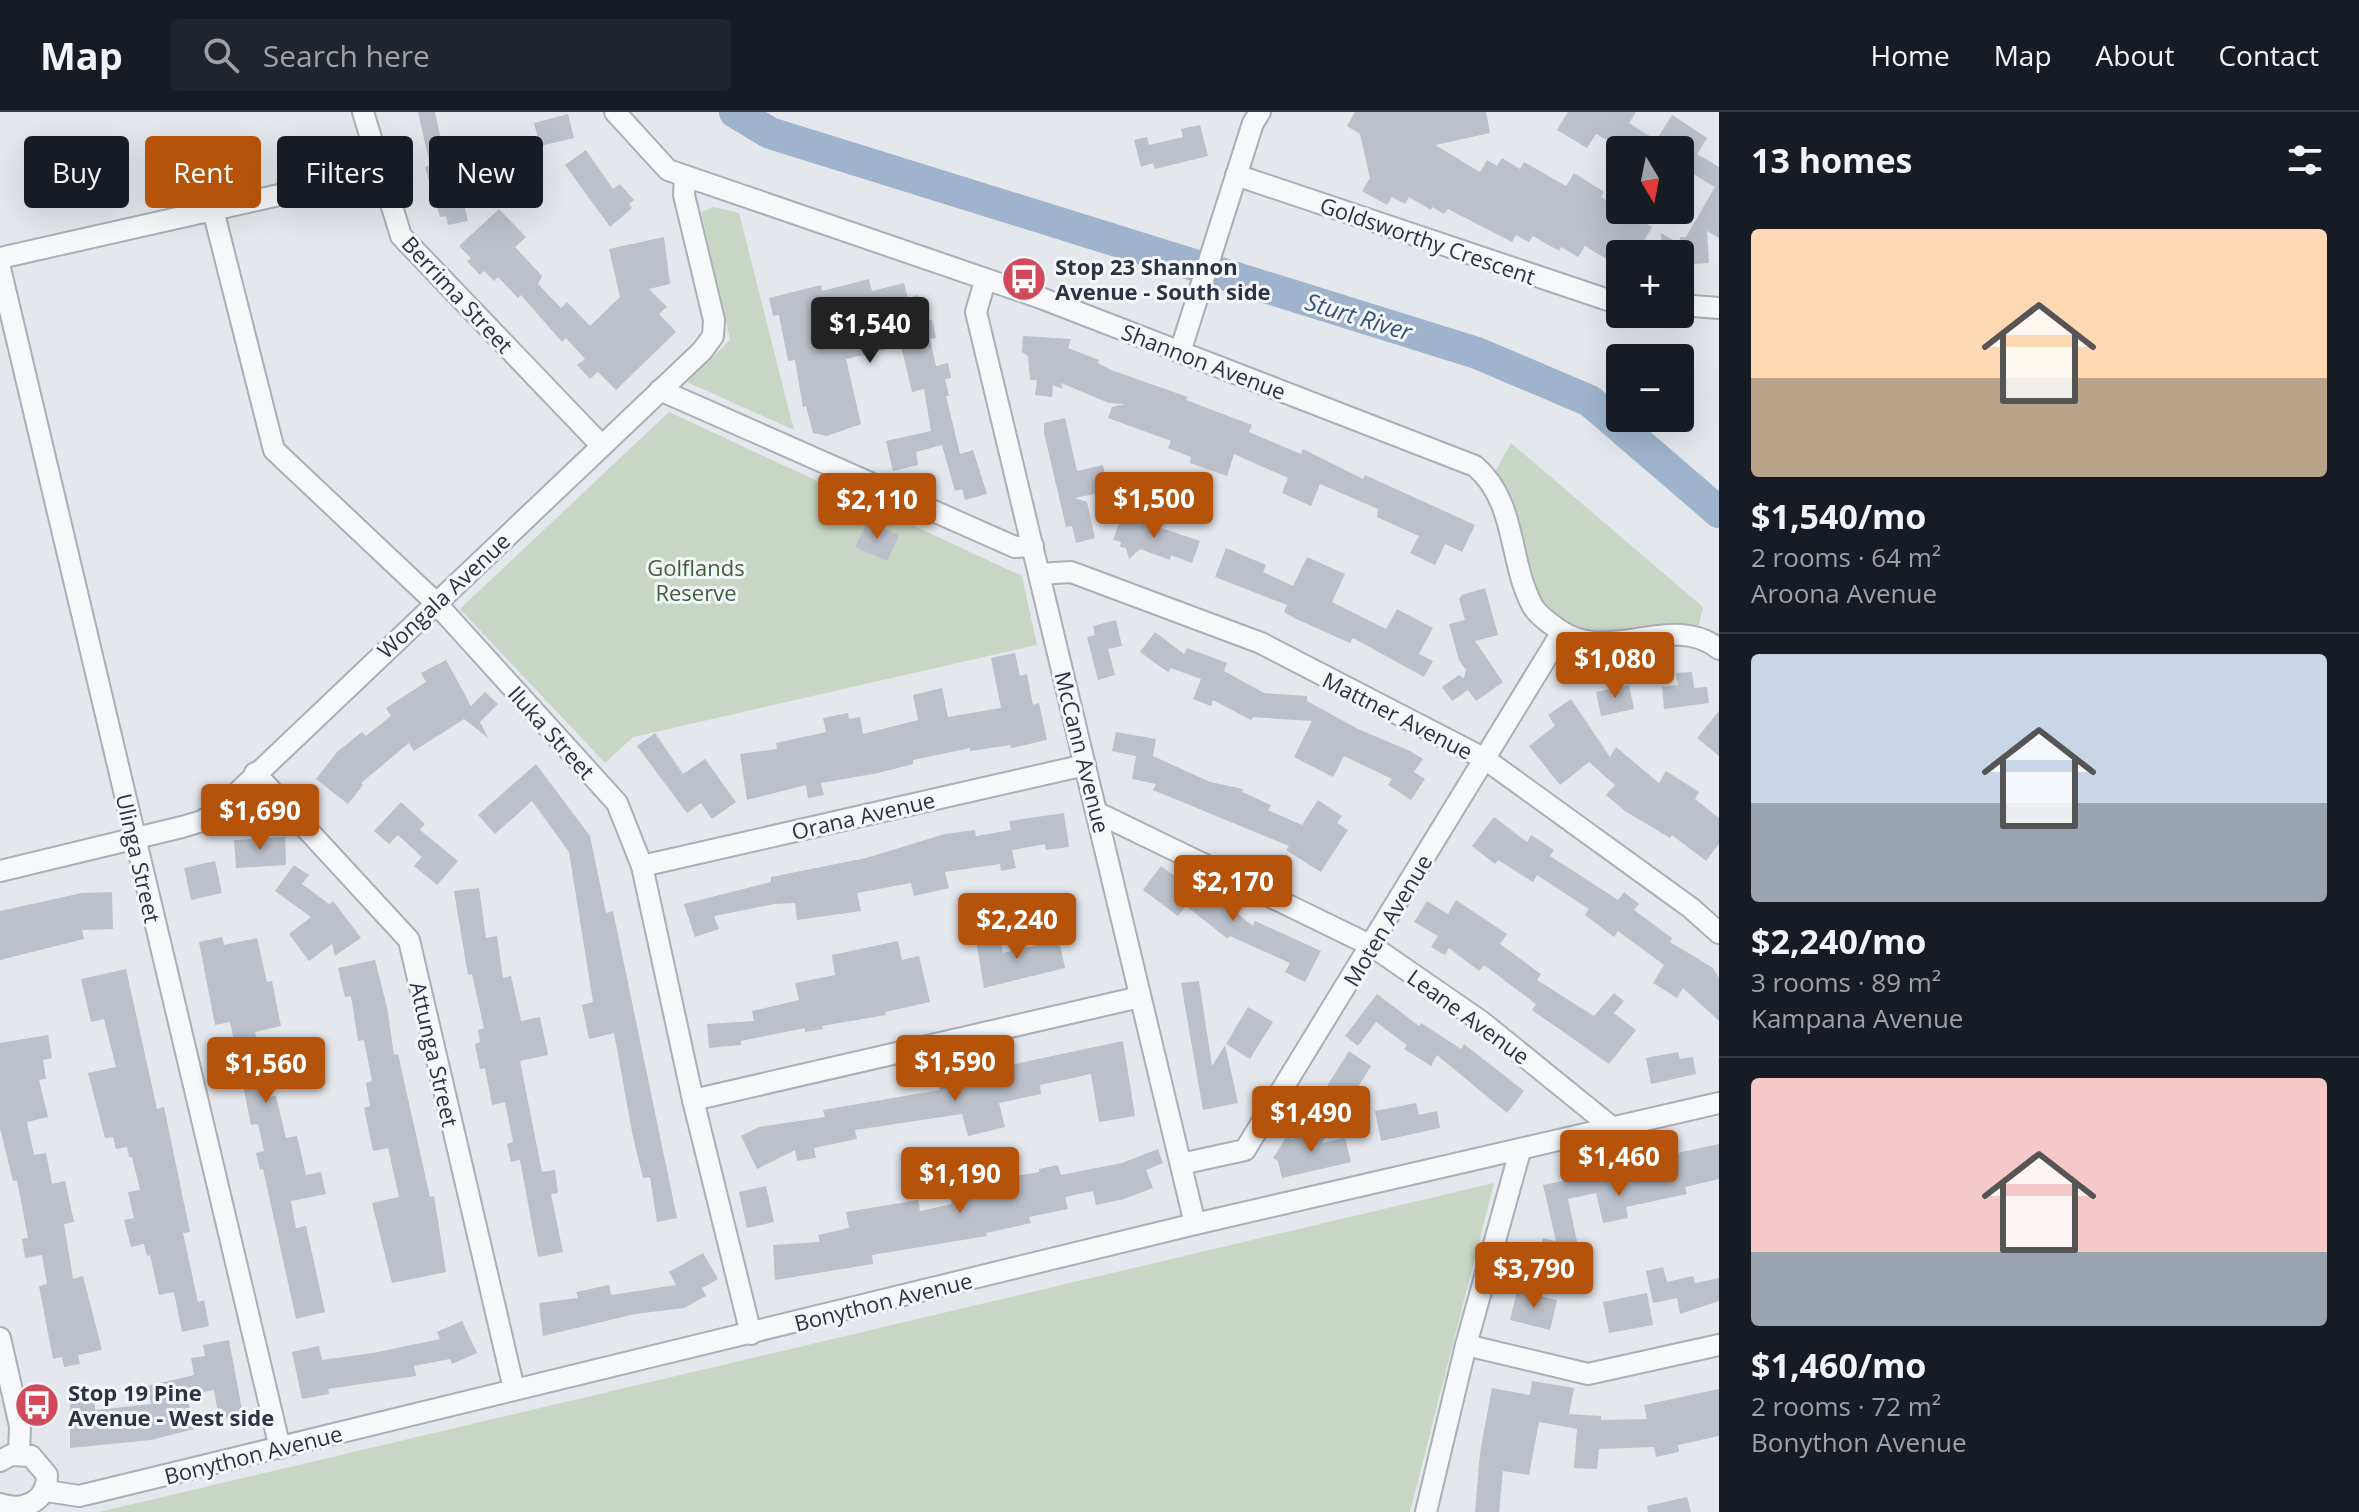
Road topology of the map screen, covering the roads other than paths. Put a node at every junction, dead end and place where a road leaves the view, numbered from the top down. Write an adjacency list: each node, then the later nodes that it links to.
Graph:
1 (363, 112): 4 (street, Berrima Street)
2 (615, 112): 6 (street, Shannon Avenue)
3 (1260, 112): 5 (street)
4 (370, 136)
5 (1236, 175): 13 (street, Goldsworthy Crescent); 16 (street)
6 (685, 176): 12 (street, Shannon Avenue); 17 (street, Wongala Avenue)
7 (277, 196): 9 (street)
8 (392, 208): 18 (street, Berrima Street)
9 (213, 210): 10 (street); 21 (street, Iluka Street)
10 (0, 258)
11 (0, 268): 28 (street, Ulinga Street)
12 (985, 281): 16 (street, Shannon Avenue); 19 (street, McCann Avenue)
13 (1606, 299)
14 (1694, 306): 15 (street)
15 (1719, 308)
16 (1180, 352): 22 (street, Shannon Avenue)
17 (660, 390): 18 (street, Wongala Avenue); 19 (street)
18 (602, 446): 21 (street, Wongala Avenue)
19 (1033, 546): 20 (street, McCann Avenue)
20 (1039, 574): 24 (street, Mattner Avenue); 25 (street, McCann Avenue)
21 (434, 601): 26 (street, Wongala Avenue); 29 (street, Iluka Street)
22 (1562, 632): 23 (street, Shannon Avenue); 24 (street, Moten Avenue)
23 (1719, 649)
24 (1485, 759): 31 (street, Mattner Avenue); 32 (street, Moten Avenue)
25 (1085, 765): 27 (street, McCann Avenue); 29 (street, Orana Avenue)
26 (255, 773): 28 (street, Wongala Avenue); 44 (street, Attunga Street)
27 (1098, 813): 32 (street, Leane Avenue); 33 (street, McCann Avenue)
28 (134, 839): 30 (street, Wongala Avenue); 45 (street, Ulinga Street)
29 (642, 866): 34 (street, Iluka Street)
30 (0, 871)
31 (1719, 933)
32 (1372, 946): 36 (street, Leane Avenue); 38 (street, Moten Avenue)
33 (1140, 997): 34 (street); 38 (street, McCann Avenue)
34 (693, 1100): 40 (street, Iluka Street)
35 (1719, 1103): 36 (street, Bonython Avenue)
36 (1614, 1129): 37 (street, Bonython Avenue)
37 (1520, 1151): 39 (street, Bonython Avenue); 42 (street)
38 (1181, 1164): 39 (street, McCann Avenue)
39 (1195, 1224): 40 (street, Bonython Avenue)
40 (751, 1334): 44 (street, Bonython Avenue)
41 (0, 1338): 46 (street)
42 (1466, 1345): 43 (street); 49 (street)
43 (1719, 1345)
44 (514, 1389): 45 (street, Bonython Avenue)
45 (280, 1448): 47 (street, Bonython Avenue)
46 (10, 1458): 47 (street)
47 (47, 1491): 48 (street)
48 (3, 1508)
49 (1426, 1512)

